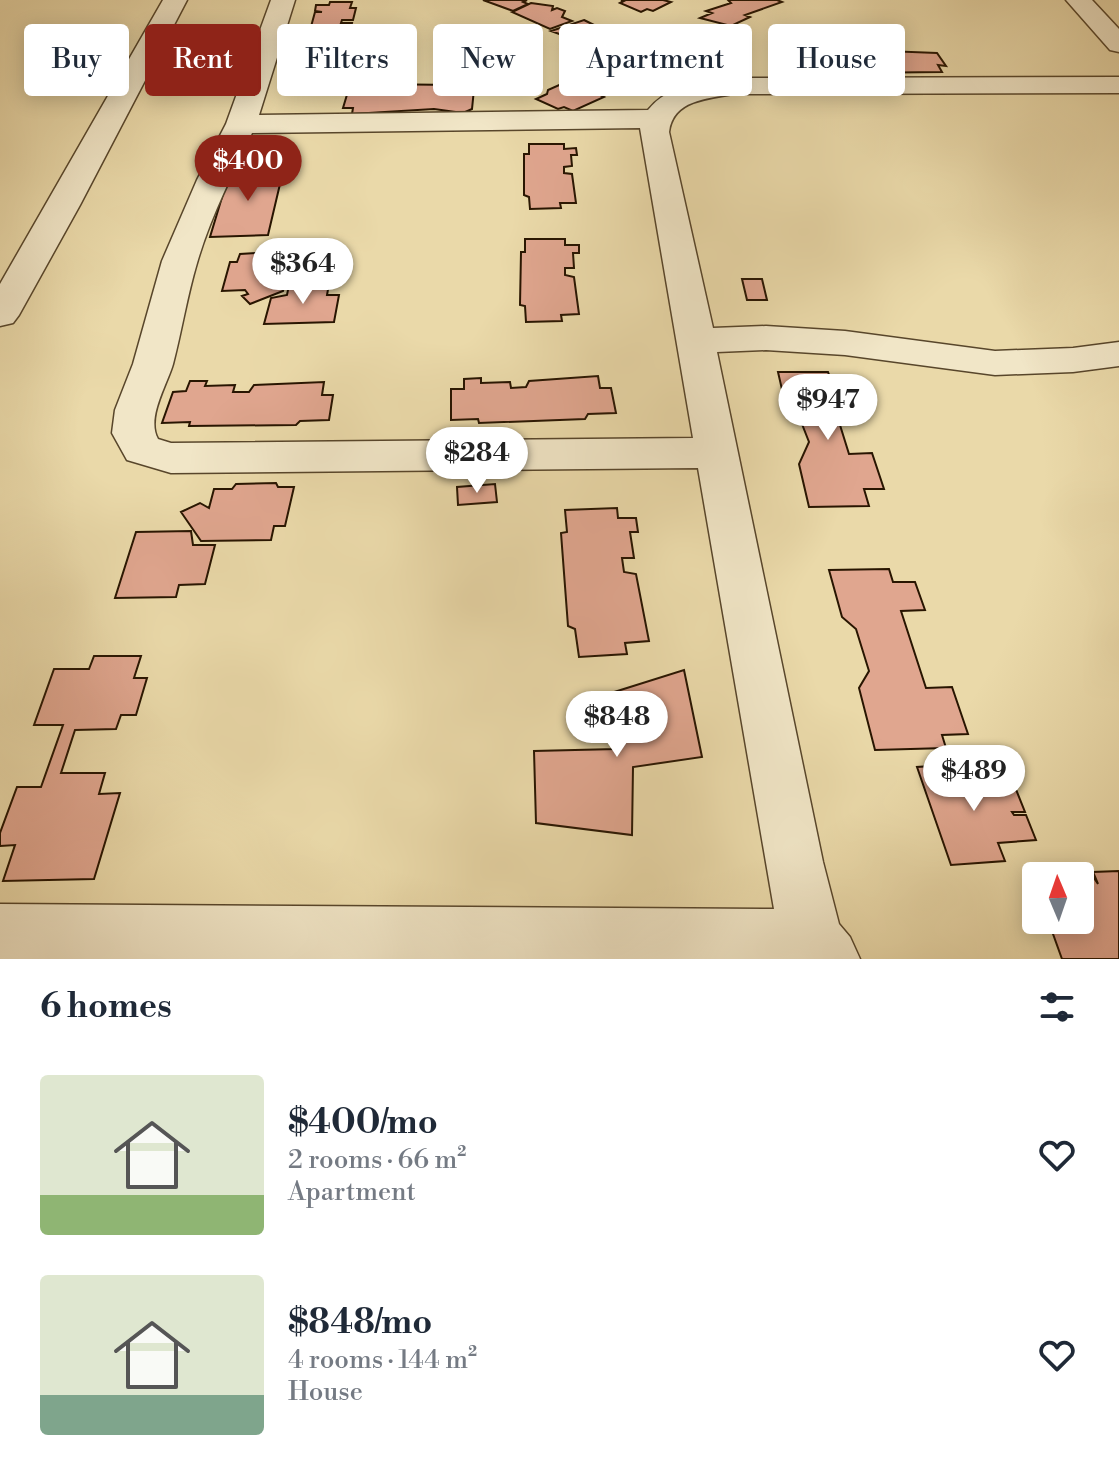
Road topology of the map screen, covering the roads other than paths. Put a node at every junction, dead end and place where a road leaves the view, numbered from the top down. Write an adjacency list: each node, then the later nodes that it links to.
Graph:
1 (175, 0): 8 (street)
2 (283, 0): 7 (street)
3 (1078, 0): 4 (street)
4 (1119, 44)
5 (1119, 85): 6 (street)
6 (656, 119): 7 (street); 9 (street)
7 (241, 124): 11 (street)
8 (0, 315)
9 (696, 341): 10 (street); 11 (street)
10 (1119, 354)
11 (716, 453): 13 (street)
12 (0, 935): 13 (street)
13 (820, 950)

